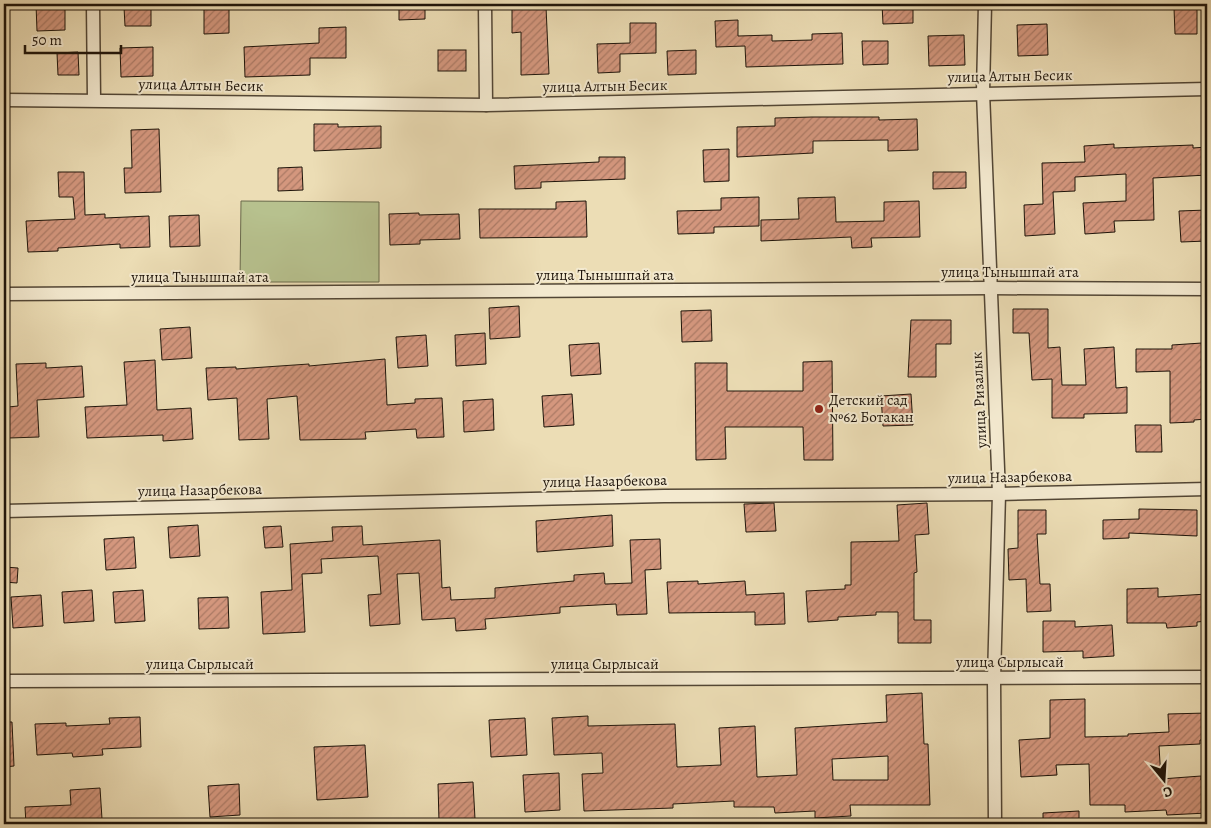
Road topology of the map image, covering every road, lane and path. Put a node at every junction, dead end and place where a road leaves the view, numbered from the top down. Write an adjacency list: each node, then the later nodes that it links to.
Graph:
1 (93, 4): 7 (street)
2 (485, 4): 8 (street)
3 (985, 4): 5 (street, улица Ризалык)
4 (1207, 89): 5 (street, улица Алтын Бесик)
5 (983, 92): 8 (street, улица Алтын Бесик); 9 (street, улица Ризалык)
6 (4, 100): 7 (street, улица Алтын Бесик)
7 (94, 100): 8 (street, улица Алтын Бесик)
8 (486, 105)
9 (990, 288): 10 (street, улица Тынышпай ата); 11 (street, улица Тынышпай ата); 13 (street, улица Ризалык)
10 (1207, 289)
11 (4, 294)
12 (1207, 489): 13 (street, улица Назарбекова)
13 (1000, 494): 14 (street, улица Назарбекова); 16 (street, улица Ризалык)
14 (4, 510)
15 (1207, 677): 16 (street, улица Сырлысай)
16 (994, 679): 17 (street, улица Сырлысай); 18 (street, улица Ризалык)
17 (4, 681)
18 (995, 824)

